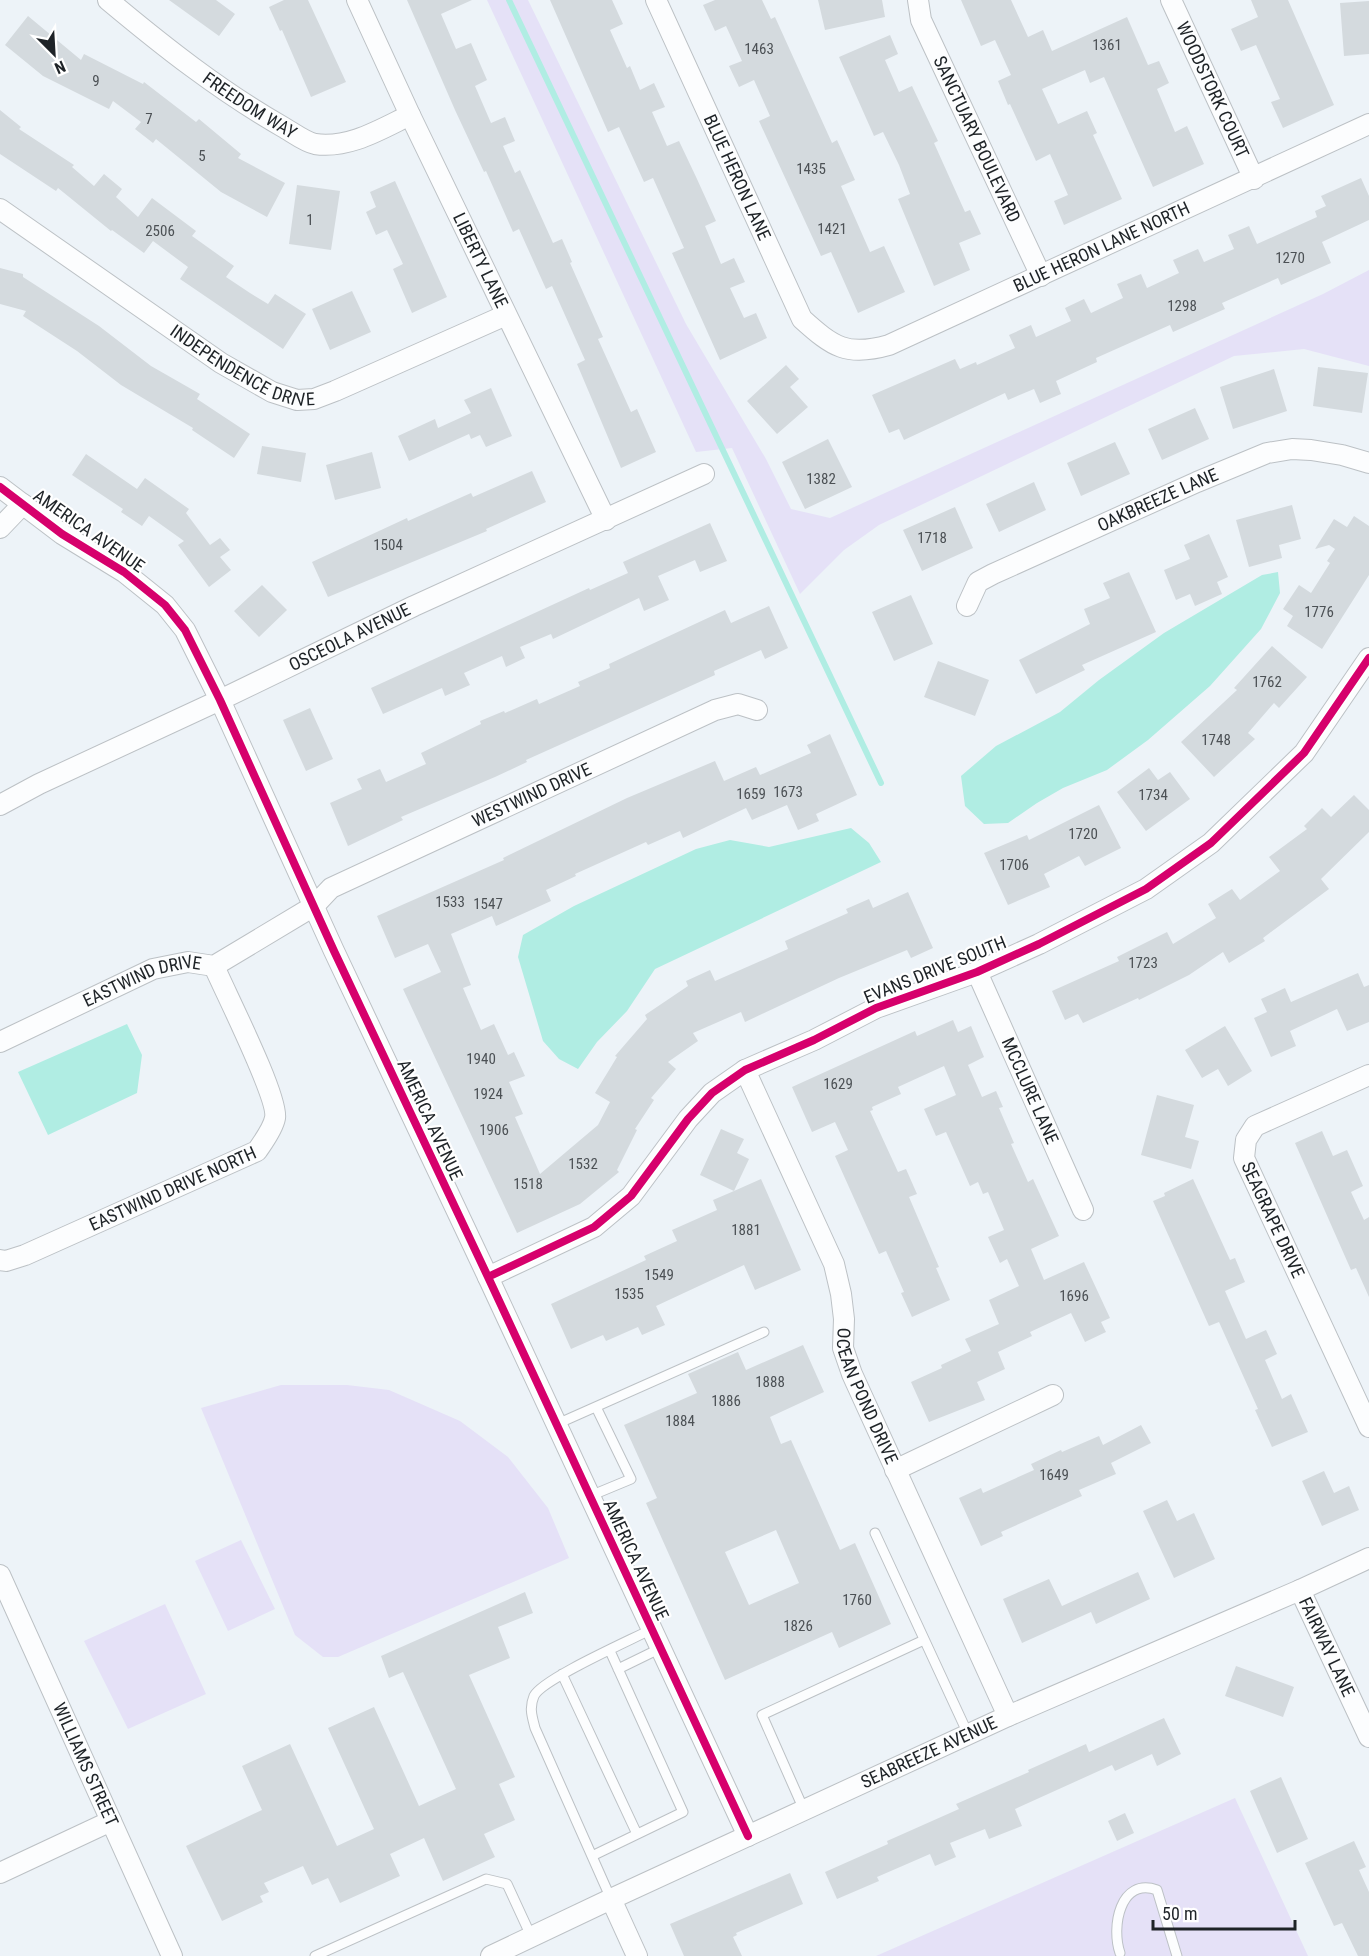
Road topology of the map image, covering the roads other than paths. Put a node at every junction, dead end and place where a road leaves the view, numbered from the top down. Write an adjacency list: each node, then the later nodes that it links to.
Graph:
1 (108, 0): 6 (street, FREEDOM WAY)
2 (357, 0): 6 (street, LIBERTY LANE)
3 (656, 0): 12 (street, BLUE HERON LANE)
4 (918, 0): 10 (street, SANCTUARY BOULEVARD)
5 (1171, 0): 8 (street, WOODSTORK COURT)
6 (410, 115): 11 (street, LIBERTY LANE)
7 (1369, 124): 8 (street, BLUE HERON LANE NORTH)
8 (1254, 179): 10 (street, BLUE HERON LANE NORTH)
9 (0, 209): 11 (street, INDEPENDENCE DRIVE)
10 (1041, 276): 12 (street, BLUE HERON LANE NORTH)
11 (506, 315): 17 (street, LIBERTY LANE)
12 (834, 343)
13 (1369, 463): 19 (street, OAKBREEZE LANE)
14 (704, 474): 17 (street, OSCEOLA AVENUE)
15 (0, 487): 16 (street, AMERICA AVENUE)
16 (23, 504): 18 (street); 21 (street, AMERICA AVENUE)
17 (606, 520): 21 (street, OSCEOLA AVENUE)
18 (0, 528)
19 (967, 606)
20 (1368, 662): 26 (street, EVANS DRIVE SOUTH)
21 (220, 700): 23 (street, OSCEOLA AVENUE); 24 (street, AMERICA AVENUE)
22 (757, 710): 24 (street, WESTWIND DRIVE)
23 (0, 805)
24 (314, 906): 25 (street, EASTWIND DRIVE); 32 (street, AMERICA AVENUE)
25 (214, 966): 27 (street, EASTWIND DRIVE); 31 (street, EASTWIND DRIVE NORTH)
26 (977, 972): 28 (street, EVANS DRIVE SOUTH); 30 (street, MCCLURE LANE)
27 (0, 1042)
28 (746, 1070): 32 (street, EVANS DRIVE SOUTH); 38 (street, OCEAN POND DRIVE)
29 (1369, 1075): 37 (street, SEAGRAPE DRIVE)
30 (1083, 1210)
31 (0, 1260)
32 (488, 1277): 36 (street, AMERICA AVENUE)
33 (764, 1332): 35 (lane)
34 (1053, 1395): 38 (street)
35 (596, 1407): 36 (lane); 39 (lane)
36 (557, 1424): 39 (street, AMERICA AVENUE)
37 (1369, 1427)
38 (895, 1470): 50 (street, OCEAN POND DRIVE)
39 (590, 1496): 44 (street, AMERICA AVENUE)
40 (875, 1533): 45 (lane)
41 (1369, 1558): 43 (street, SEABREEZE AVENUE)
42 (0, 1575): 54 (street, WILLIAMS STREET)
43 (1300, 1590): 50 (street, SEABREEZE AVENUE); 52 (street, FAIRWAY LANE)
44 (652, 1629): 46 (street, AMERICA AVENUE); 47 (lane)
45 (924, 1640): 51 (lane); 53 (lane)
46 (661, 1648): 48 (lane); 56 (street, AMERICA AVENUE)
47 (610, 1651): 48 (lane); 49 (lane)
48 (618, 1669): 55 (lane)
49 (562, 1674): 55 (lane); 57 (lane)
50 (1008, 1716): 51 (street, SEABREEZE AVENUE)
51 (968, 1734): 53 (street, SEABREEZE AVENUE)
52 (1369, 1737)
53 (804, 1810): 56 (street, SEABREEZE AVENUE)
54 (111, 1821): 58 (street); 62 (street, WILLIAMS STREET)
55 (638, 1834): 57 (lane)
56 (748, 1836): 59 (street, SEABREEZE AVENUE)
57 (592, 1856): 59 (lane)
58 (0, 1873)
59 (611, 1899): 60 (street, SEABREEZE AVENUE); 65 (street)
60 (531, 1936): 63 (lane); 64 (street, SEABREEZE AVENUE)
61 (1120, 1953): 66 (lane)
62 (172, 1956)
63 (315, 1956)
64 (491, 1956)
65 (637, 1956)
66 (1177, 1956)

